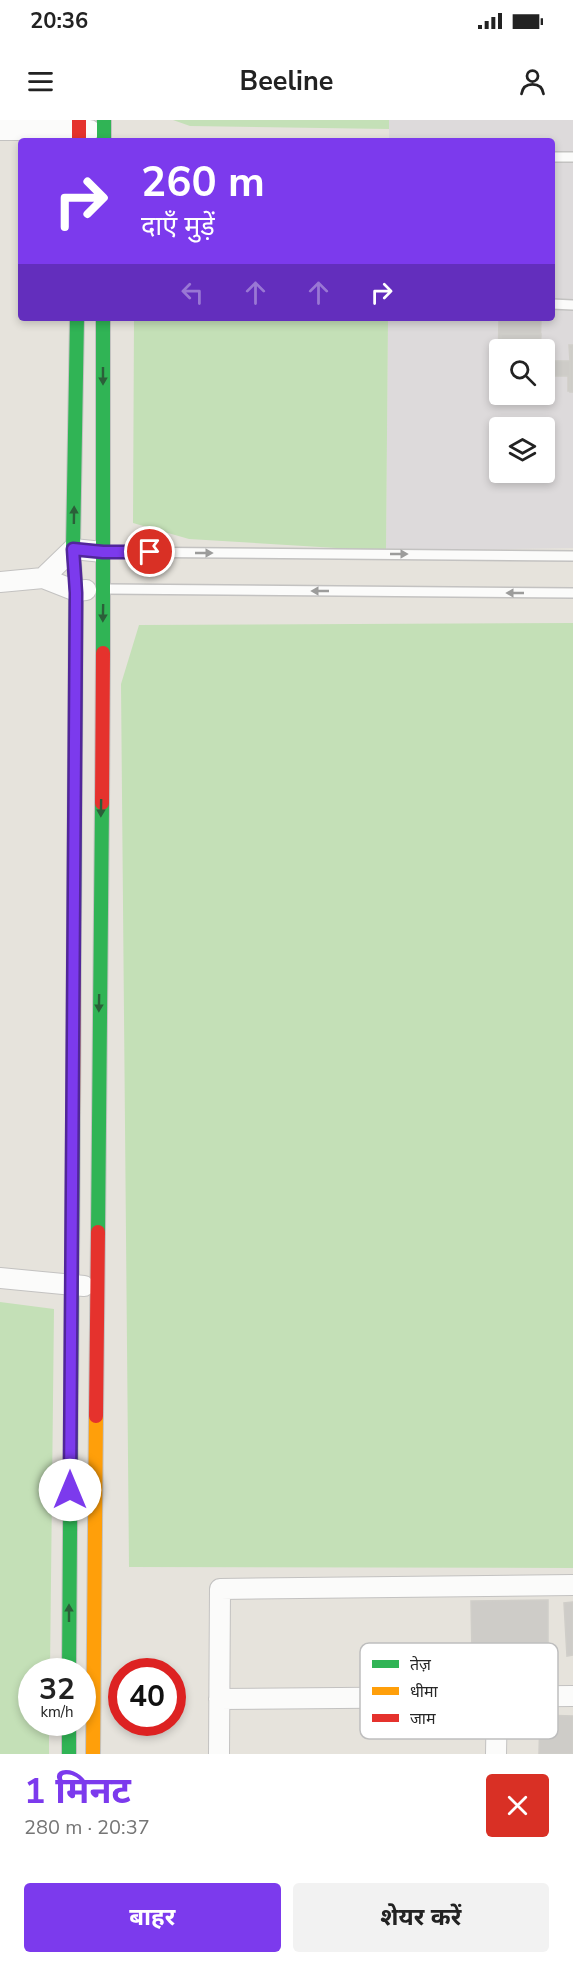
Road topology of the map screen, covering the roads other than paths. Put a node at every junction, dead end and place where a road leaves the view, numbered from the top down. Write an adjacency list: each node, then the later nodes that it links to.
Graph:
1 (0, 130): 2 (street)
2 (79, 130): 3 (street)
3 (104, 130)
4 (555, 157): 5 (lane)
5 (573, 157)
6 (555, 304): 7 (lane)
7 (573, 305)
8 (77, 321): 10 (street, one-way to 8)
9 (103, 321): 11 (street, one-way to 11)
10 (73, 549): 11 (street); 13 (street); 16 (street)
11 (103, 552): 12 (lane, one-way to 12); 15 (street)
12 (573, 556)
13 (43, 578): 14 (street); 16 (street)
14 (0, 582)
15 (104, 589): 16 (street); 17 (lane, one-way to 15); 20 (street, one-way to 20)
16 (76, 591): 19 (street)
17 (573, 593)
18 (0, 1278): 19 (street)
19 (71, 1284): 20 (street); 22 (street, one-way to 19)
20 (97, 1287): 28 (street)
21 (573, 1585): 24 (street)
22 (69, 1658)
23 (360, 1697): 24 (street)
24 (219, 1699): 29 (street)
25 (69, 1736): 27 (street)
26 (496, 1739): 30 (street)
27 (69, 1754)
28 (93, 1754)
29 (219, 1754)
30 (496, 1754)

